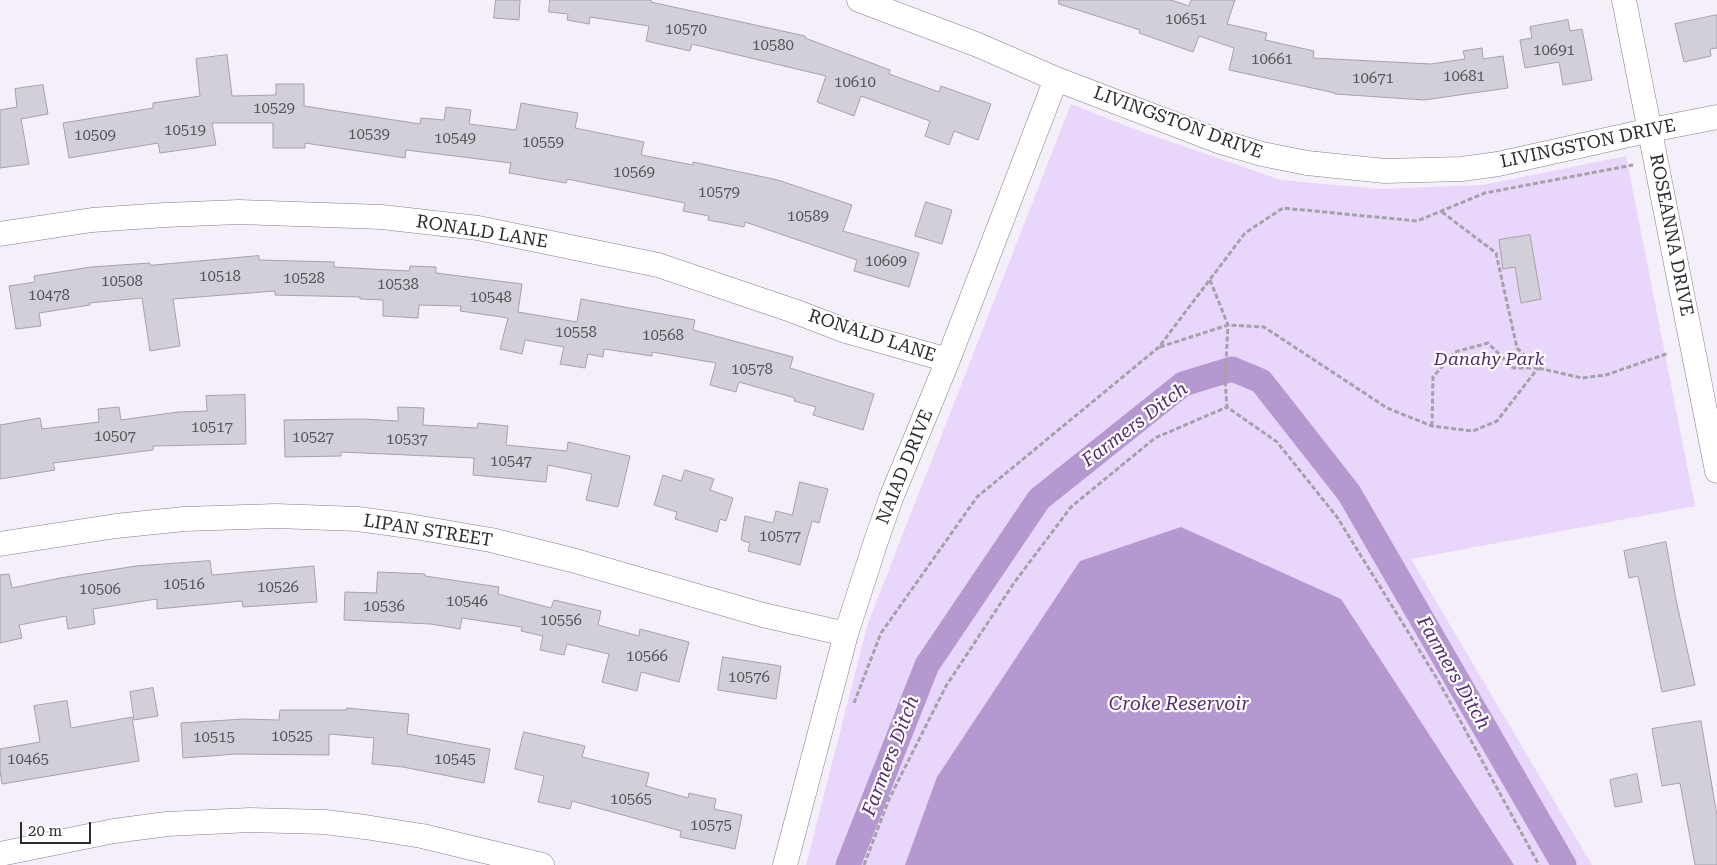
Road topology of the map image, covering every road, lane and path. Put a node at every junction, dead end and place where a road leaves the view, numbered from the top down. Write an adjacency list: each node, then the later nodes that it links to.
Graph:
1 (859, 0): 3 (street, LIVINGSTON DRIVE)
2 (1624, 0): 5 (street, ROSEANNA DRIVE)
3 (1056, 79): 5 (street, LIVINGSTON DRIVE); 15 (street, NAIAD DRIVE)
4 (1717, 118): 5 (street, LIVINGSTON DRIVE)
5 (1650, 130): 6 (street, ROSEANNA DRIVE)
6 (1656, 161): 7 (path); 19 (street, ROSEANNA DRIVE)
7 (1633, 165): 8 (path); 9 (path)
8 (1635, 174)
9 (1441, 211): 11 (path); 16 (path)
10 (0, 234): 15 (street, RONALD LANE)
11 (1210, 280): 12 (path); 14 (path)
12 (1228, 325): 14 (path); 17 (path); 18 (path)
13 (1668, 344): 16 (path)
14 (1159, 347): 23 (path)
15 (948, 360): 22 (street, NAIAD DRIVE)
16 (1538, 368): 18 (path); 18 (path)
17 (1228, 407): 27 (path); 28 (path)
18 (1432, 426)
19 (1714, 443): 20 (street, ROSEANNA DRIVE)
20 (1717, 471)
21 (0, 544): 22 (street, LIPAN STREET)
22 (846, 634): 26 (street, NAIAD DRIVE)
23 (853, 706)
24 (0, 854): 25 (street)
25 (542, 865)
26 (785, 865)
27 (864, 865)
28 (1540, 865)

